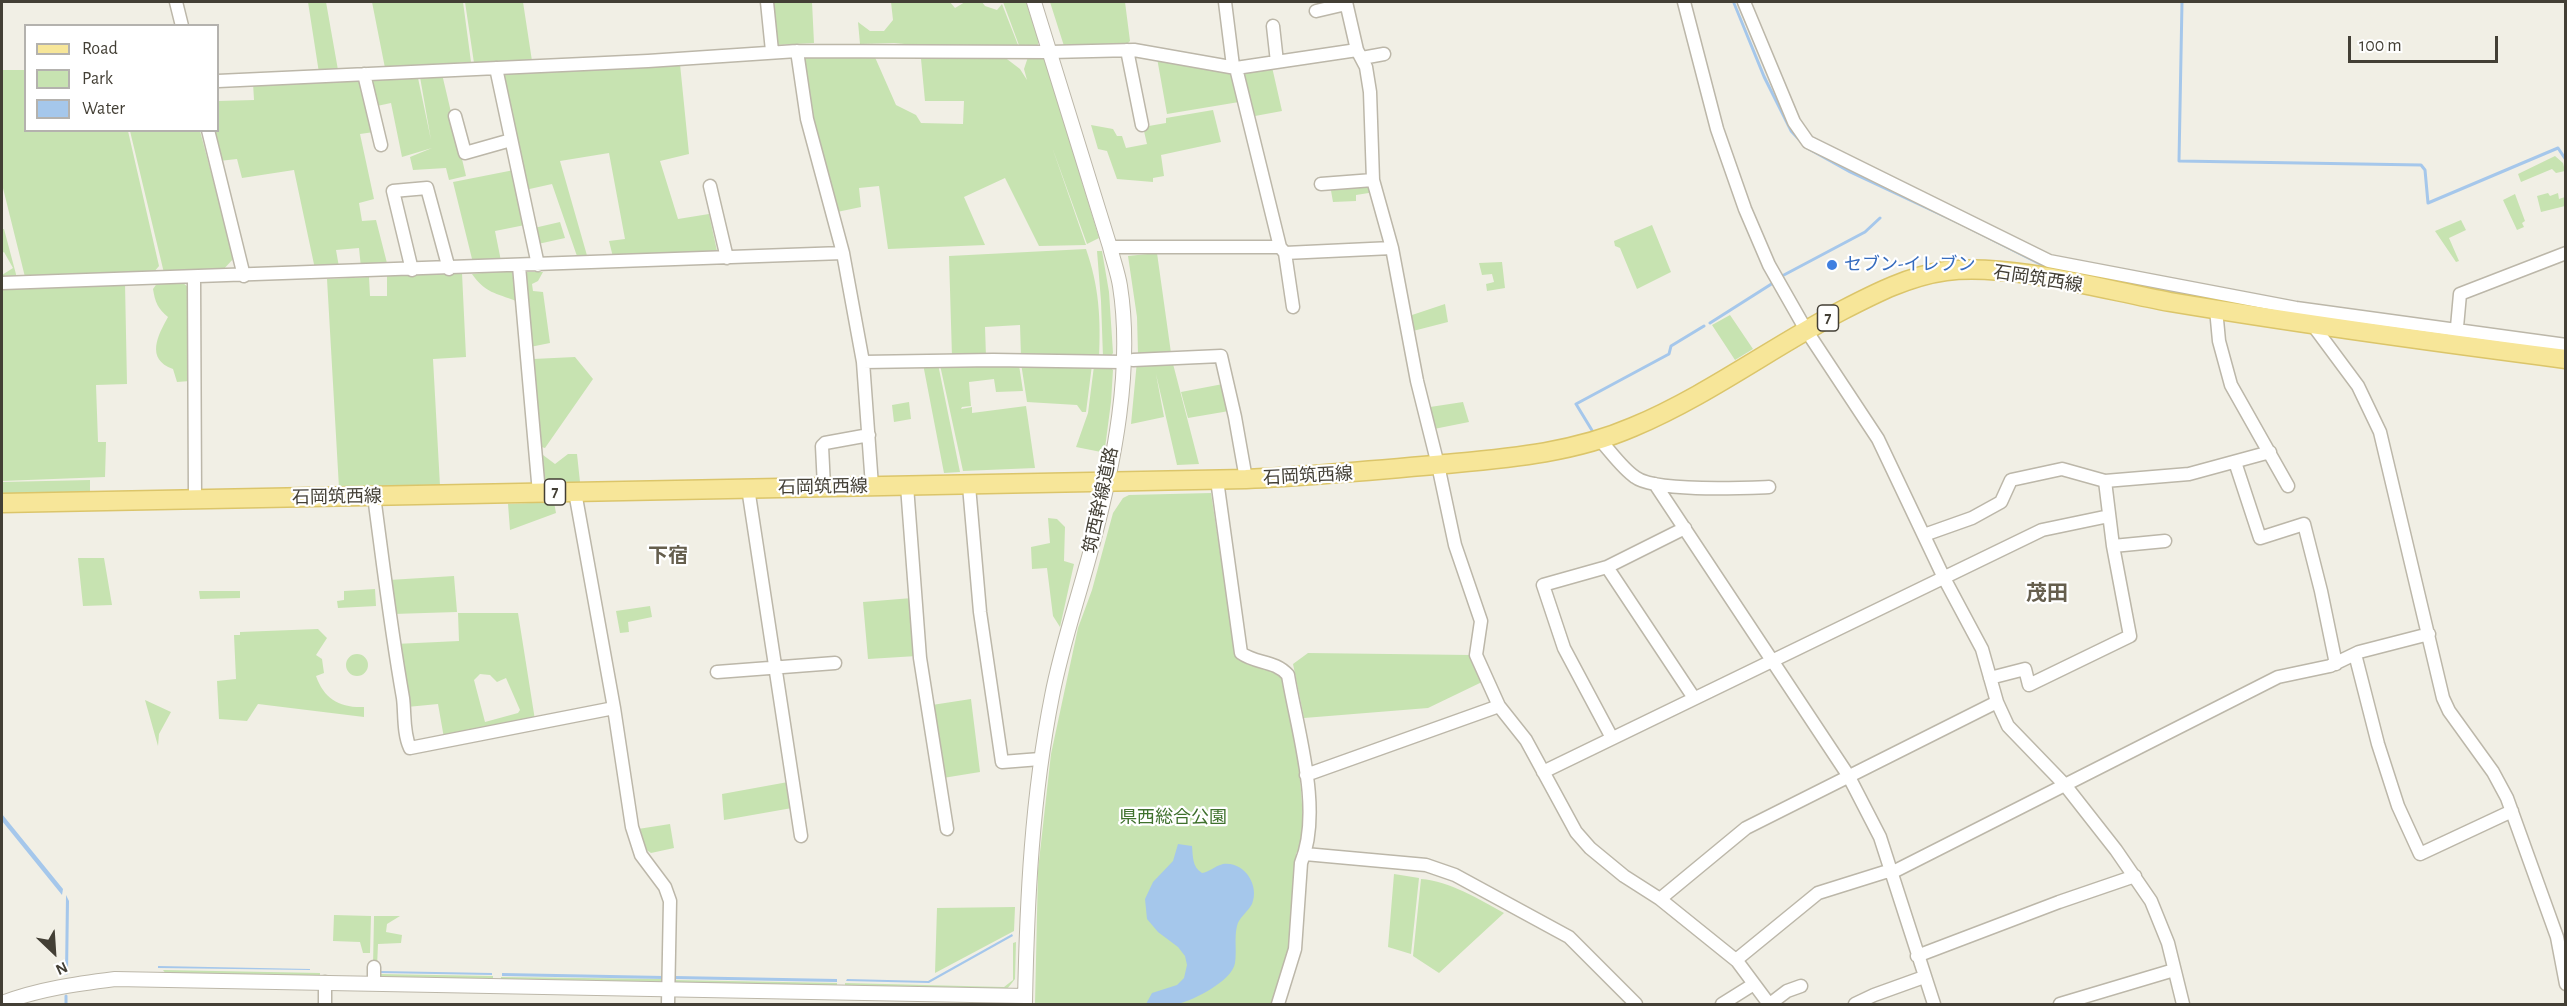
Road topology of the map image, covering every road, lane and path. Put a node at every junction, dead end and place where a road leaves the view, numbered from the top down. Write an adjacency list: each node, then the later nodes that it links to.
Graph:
1 (176, 2): 9 (street)
2 (767, 2): 12 (street)
3 (1034, 2): 14 (street, 筑西幹線道路)
4 (1224, 2): 18 (street)
5 (1684, 2): 47 (street)
6 (1744, 2): 45 (street)
7 (1346, 3): 8 (street); 15 (street)
8 (1316, 11)
9 (182, 24)
10 (1273, 26): 17 (street)
11 (1127, 50): 14 (street); 18 (street); 23 (street)
12 (772, 51): 13 (street); 19 (street)
13 (797, 51): 14 (street); 34 (street)
14 (1050, 52): 30 (street, 筑西幹線道路)
15 (1360, 54): 16 (street); 17 (street); 27 (street)
16 (1384, 54)
17 (1277, 62): 18 (street)
18 (1235, 67): 32 (street)
19 (496, 68): 20 (street); 25 (street)
20 (364, 74): 21 (street); 26 (street)
21 (219, 81)
22 (455, 116): 25 (street)
23 (1142, 125)
24 (208, 132): 40 (street)
25 (511, 140): 36 (street)
26 (381, 145)
27 (1373, 180): 28 (street); 31 (street)
28 (1321, 184)
29 (710, 186): 35 (street)
30 (1110, 247): 32 (street); 51 (street, 筑西幹線道路)
31 (1392, 248): 32 (street); 57 (street)
32 (1282, 250): 43 (street)
33 (2565, 253): 48 (street)
34 (843, 254): 35 (street); 52 (street)
35 (728, 258): 36 (street)
36 (538, 265): 37 (street)
37 (519, 266): 38 (street); 71 (street)
38 (449, 269): 39 (street); 39 (street)
39 (412, 270): 40 (street)
40 (243, 276): 41 (street)
41 (194, 278): 42 (street); 73 (street)
42 (2, 283)
43 (1293, 307)
44 (2216, 309): 45 (main road, 石岡筑西線 / 7); 47 (main road, 石岡筑西線 / 7); 55 (street)
45 (2295, 314): 46 (main road, 石岡筑西線 / 7); 48 (street)
46 (2313, 324): 48 (main road, 石岡筑西線 / 7); 82 (street)
47 (1806, 330): 54 (main road, 石岡筑西線 / 7); 77 (street)
48 (2457, 338): 49 (street); 50 (main road, 石岡筑西線 / 7)
49 (2565, 345)
50 (2565, 359)
51 (1128, 361): 52 (street); 58 (street); 61 (street, 筑西幹線道路)
52 (863, 362): 53 (street)
53 (869, 435): 63 (street); 67 (street)
54 (1600, 440): 57 (main road, 石岡筑西線 / 7); 62 (street)
55 (2270, 452): 56 (street); 66 (street)
56 (2235, 462): 60 (street); 86 (street)
57 (1438, 465): 58 (main road, 石岡筑西線 / 7); 92 (street)
58 (1246, 479): 59 (main road, 石岡筑西線 / 7)
59 (1217, 480): 61 (main road, 石岡筑西線 / 7); 98 (street)
60 (2105, 481): 75 (street); 77 (street)
61 (1108, 482): 65 (main road, 石岡筑西線 / 7); 95 (street, 筑西幹線道路)
62 (1655, 484): 68 (street); 76 (street)
63 (872, 486): 64 (main road, 石岡筑西線 / 7); 67 (main road, 石岡筑西線 / 7)
64 (907, 486): 65 (main road, 石岡筑西線 / 7); 101 (street)
65 (969, 486): 95 (street)
66 (2288, 486)
67 (824, 487): 69 (main road, 石岡筑西線 / 7)
68 (1769, 487)
69 (748, 488): 70 (main road, 石岡筑西線 / 7); 87 (street)
70 (575, 492): 71 (main road, 石岡筑西線 / 7); 93 (street)
71 (539, 493): 72 (main road, 石岡筑西線 / 7)
72 (374, 496): 73 (main road, 石岡筑西線 / 7); 93 (street)
73 (195, 499): 74 (main road, 石岡筑西線 / 7)
74 (2, 503)
75 (2109, 516): 79 (street); 81 (street)
76 (1685, 528): 80 (street); 84 (street)
77 (1924, 535): 81 (street)
78 (2165, 541): 79 (street)
79 (2113, 546): 89 (street)
80 (1607, 567): 90 (street); 94 (street)
81 (1944, 578): 84 (street); 89 (street)
82 (2429, 634): 83 (street); 100 (street)
83 (2355, 654): 86 (street); 100 (street)
84 (1773, 660): 90 (street); 97 (street)
85 (835, 663): 87 (street)
86 (2336, 664): 99 (street)
87 (776, 668): 88 (street); 102 (street)
88 (717, 672)
89 (1990, 678): 91 (street)
90 (1694, 698): 94 (street)
91 (1997, 702): 97 (street); 99 (street)
92 (1499, 706): 96 (street); 98 (street)
93 (614, 708): 117 (street)
94 (1612, 738): 96 (street)
95 (1040, 759): 118 (street, 筑西幹線道路)
96 (1543, 772): 106 (street)
97 (1848, 775): 104 (street); 106 (street)
98 (1306, 776): 103 (street)
99 (2065, 784): 104 (street); 105 (street)
100 (2512, 811): 115 (street)
101 (948, 829)
102 (801, 836)
103 (1305, 854): 122 (street); 123 (street)
104 (1893, 872): 107 (street); 108 (street)
105 (2135, 876): 107 (street); 110 (street)
106 (1660, 899): 108 (street)
107 (1917, 956): 111 (street)
108 (1736, 960): 114 (street)
109 (374, 967): 113 (street)
110 (2174, 970): 128 (street); 129 (street)
111 (1924, 977): 126 (street); 127 (street)
112 (325, 982): 113 (street); 119 (street); 120 (street)
113 (374, 983): 117 (street)
114 (1754, 984): 124 (street); 125 (street)
115 (2565, 984)
116 (1801, 986): 125 (street)
117 (669, 990): 118 (street); 121 (street)
118 (1025, 1000)
119 (2, 1003)
120 (325, 1005)
121 (668, 1005)
122 (1278, 1005)
123 (1636, 1005)
124 (1722, 1005)
125 (1770, 1005)
126 (1856, 1005)
127 (1934, 1005)
128 (2060, 1005)
129 (2183, 1005)

